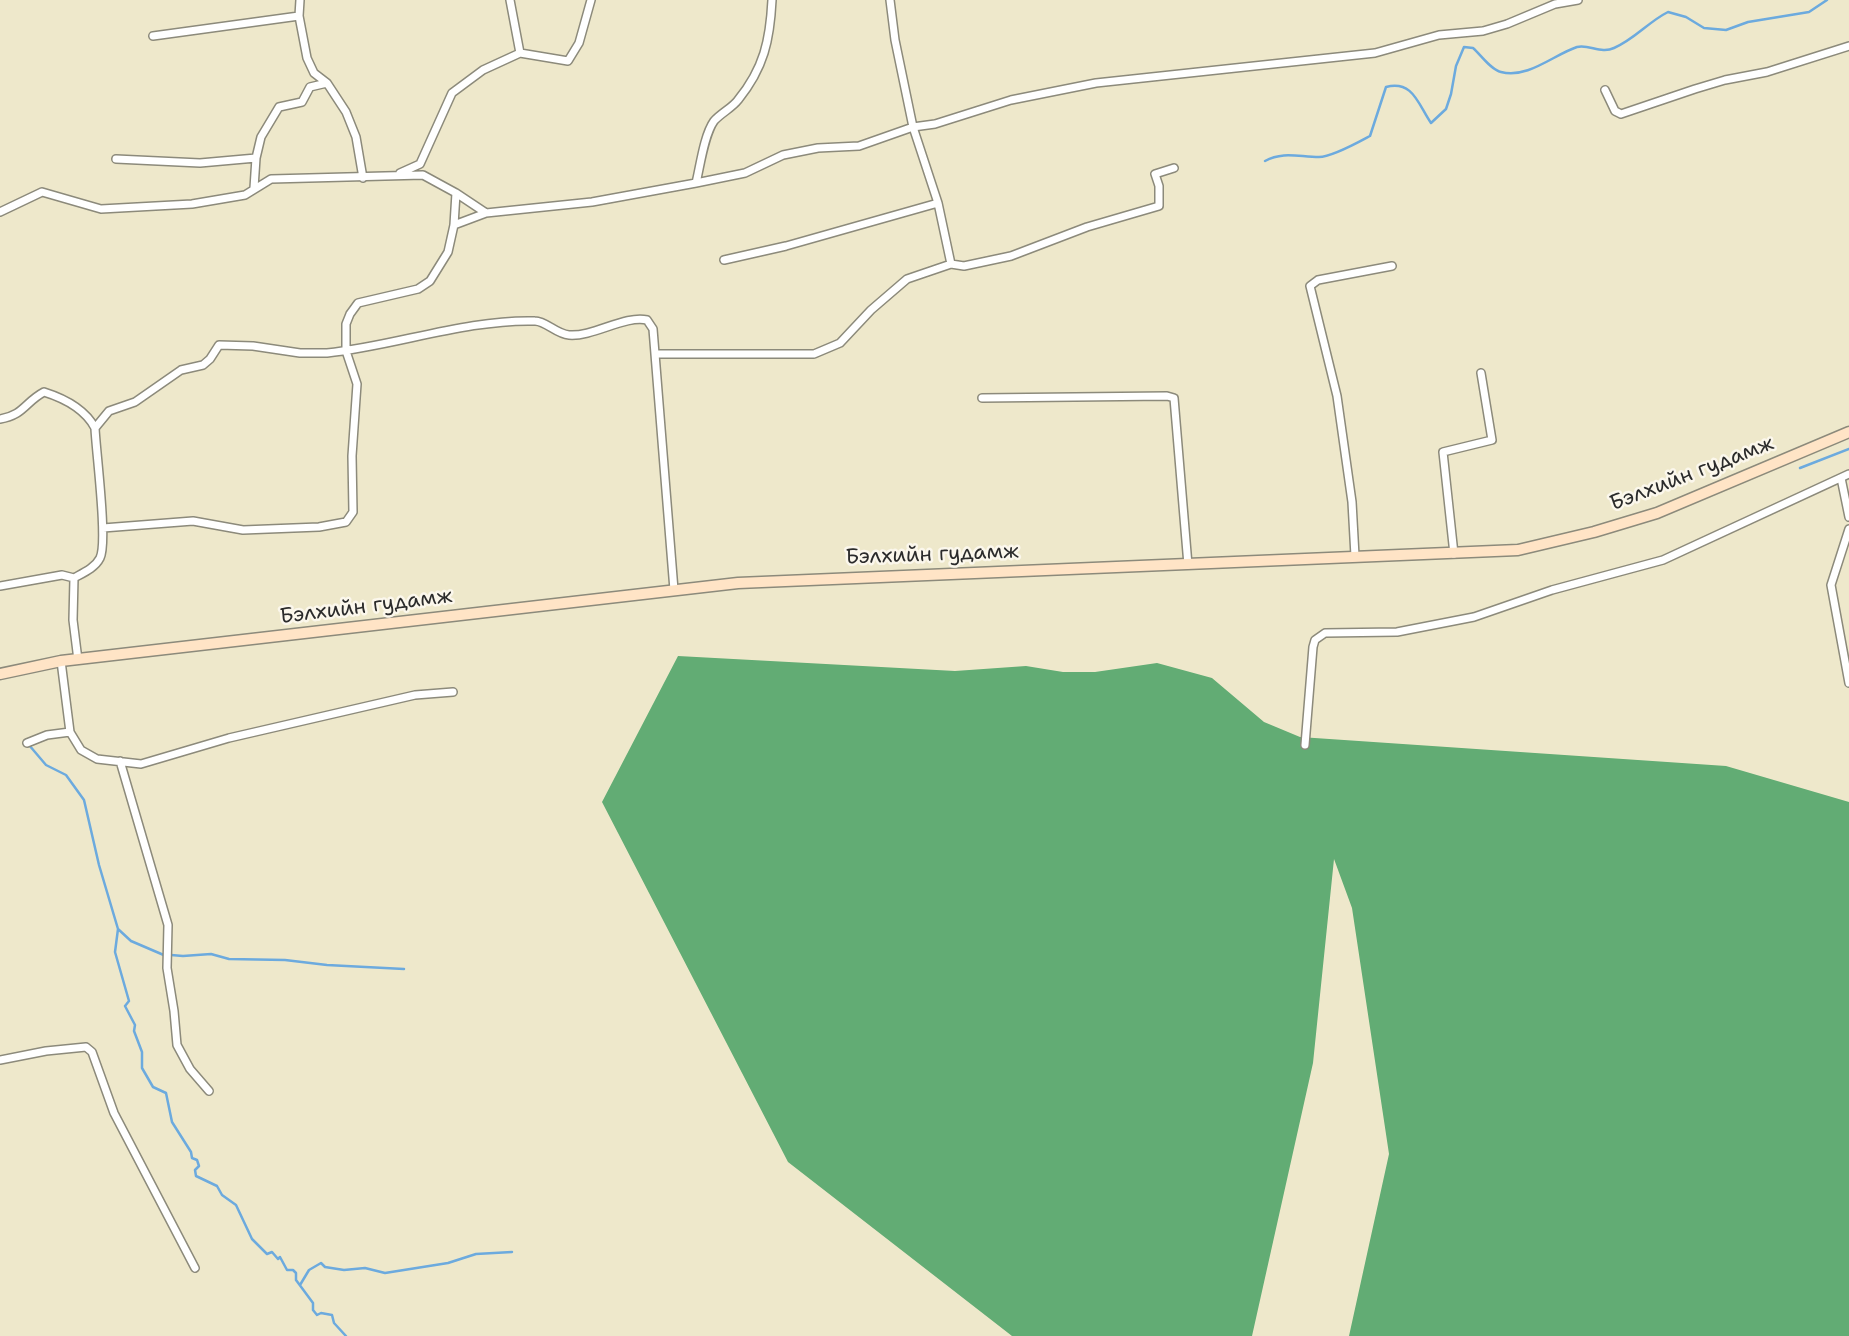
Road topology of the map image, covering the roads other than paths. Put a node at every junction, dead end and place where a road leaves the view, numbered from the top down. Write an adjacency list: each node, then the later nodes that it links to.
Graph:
1 (300, 0): 7 (street)
2 (510, 0): 10 (street)
3 (591, 0): 10 (street)
4 (772, 0): 19 (street)
5 (890, 0): 13 (street)
6 (1578, 0): 13 (street)
7 (299, 16): 8 (street); 11 (street)
8 (153, 36)
9 (1849, 46): 12 (street)
10 (520, 53): 17 (street)
11 (327, 83): 14 (street); 18 (street)
12 (1605, 90)
13 (913, 127): 19 (street); 22 (street)
14 (256, 158): 15 (street); 20 (street)
15 (116, 159)
16 (1174, 168): 27 (street)
17 (396, 175): 18 (street); 21 (street)
18 (363, 178): 20 (street)
19 (696, 183): 24 (street)
20 (254, 188): 23 (street)
21 (456, 192): 24 (street); 25 (street)
22 (938, 203): 26 (street); 27 (street)
23 (0, 212)
24 (486, 213): 25 (street)
25 (454, 225): 29 (street)
26 (724, 260)
27 (951, 264): 30 (street)
28 (1392, 266): 42 (street)
29 (346, 351): 30 (street); 34 (street); 39 (street)
30 (656, 354): 46 (street)
31 (1481, 373): 41 (street)
32 (982, 398): 43 (street)
33 (0, 419): 34 (street)
34 (94, 428): 39 (street)
35 (1849, 432): 41 (main road, Бэлхийн гудамж)
36 (1849, 474): 37 (street)
37 (1841, 478): 38 (street); 54 (street)
38 (1849, 517)
39 (103, 528): 44 (street)
40 (1849, 529): 50 (street)
41 (1454, 554): 42 (main road, Бэлхийн гудамж)
42 (1355, 556): 43 (main road, Бэлхийн гудамж)
43 (1188, 565): 46 (main road, Бэлхийн гудамж)
44 (74, 578): 45 (street); 47 (street)
45 (0, 586)
46 (674, 590): 47 (main road, Бэлхийн гудамж)
47 (78, 660): 48 (main road, Бэлхийн гудамж)
48 (61, 661): 49 (main road, Бэлхийн гудамж); 52 (street)
49 (0, 674)
50 (1849, 683)
51 (453, 692): 55 (street)
52 (70, 732): 53 (street); 55 (street)
53 (27, 743)
54 (1306, 745)
55 (120, 761): 57 (street)
56 (0, 1060): 58 (street)
57 (209, 1091)
58 (195, 1268)

